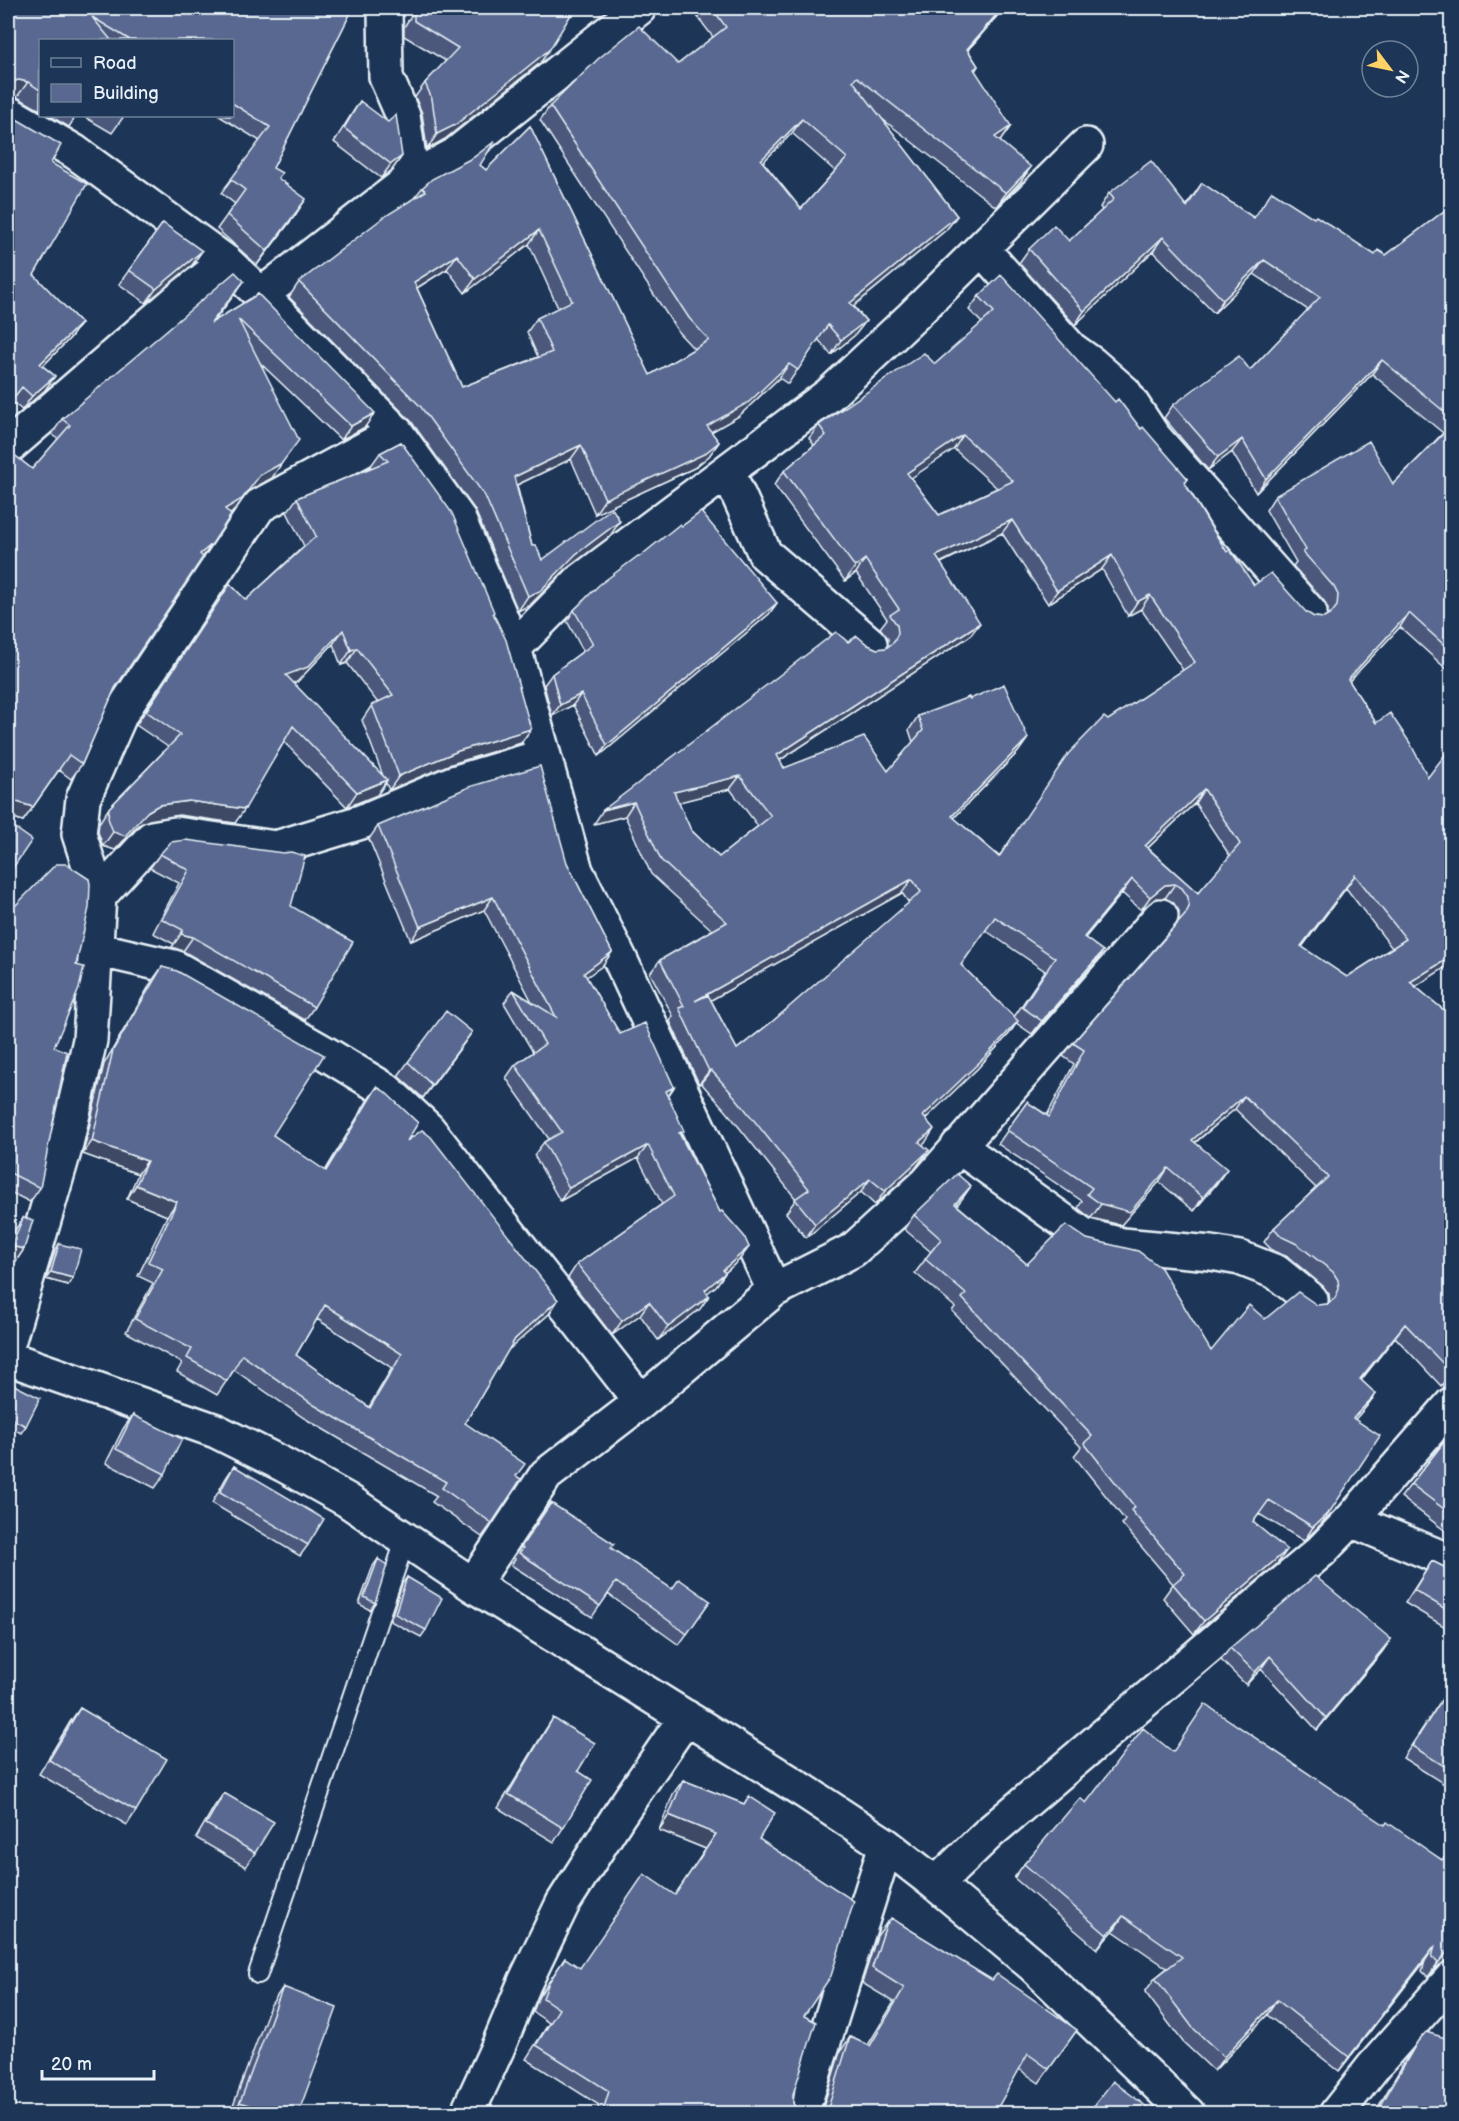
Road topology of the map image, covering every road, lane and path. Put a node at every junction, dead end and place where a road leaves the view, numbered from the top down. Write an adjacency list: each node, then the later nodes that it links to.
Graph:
1 (385, 8): 5 (street)
2 (639, 8): 5 (street)
3 (8, 113): 7 (street)
4 (1086, 146): 6 (street)
5 (412, 178): 8 (street)
6 (981, 249): 11 (street); 12 (street)
7 (226, 262): 8 (street); 10 (street)
8 (261, 295): 9 (street)
9 (396, 432): 14 (street); 16 (street)
10 (8, 447)
11 (728, 472): 13 (street); 14 (street)
12 (1310, 614)
13 (870, 644)
14 (514, 648): 15 (street)
15 (544, 756): 16 (street); 20 (street)
16 (99, 896): 18 (street)
17 (1161, 916): 19 (street)
18 (96, 949): 22 (street); 24 (street)
19 (958, 1146): 20 (street); 21 (street)
20 (774, 1290): 24 (street)
21 (1311, 1300)
22 (8, 1343)
23 (8, 1358): 27 (street)
24 (641, 1402): 29 (street)
25 (1452, 1404): 26 (street)
26 (1352, 1520): 28 (street); 32 (street)
27 (405, 1540): 29 (street); 33 (lane)
28 (1452, 1562)
29 (473, 1585): 30 (street)
30 (686, 1717): 31 (street); 35 (street)
31 (886, 1845): 32 (street); 36 (street)
32 (936, 1884): 37 (street)
33 (258, 1974)
34 (1452, 1978): 38 (street)
35 (467, 2114)
36 (801, 2114)
37 (1188, 2114)
38 (1336, 2114)

